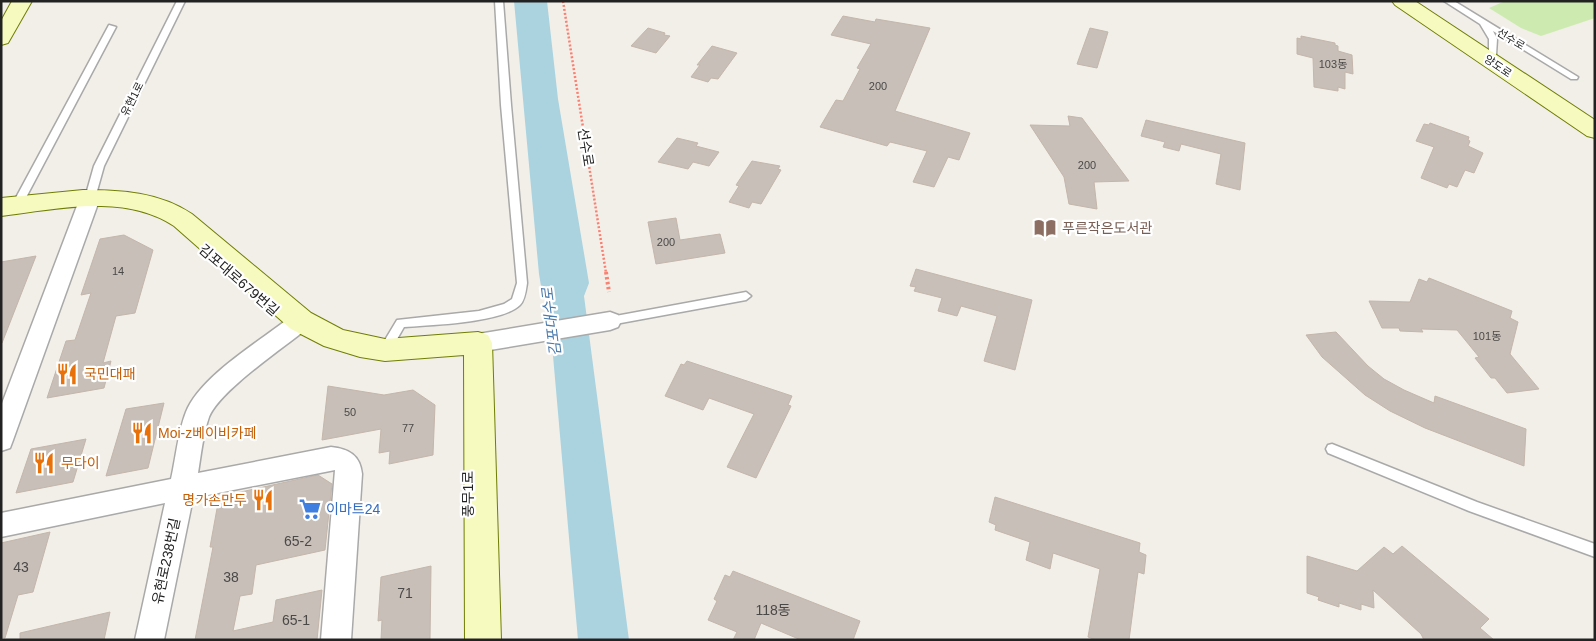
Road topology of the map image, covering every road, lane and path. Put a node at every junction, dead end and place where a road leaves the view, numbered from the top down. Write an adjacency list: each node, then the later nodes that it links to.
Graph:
1 (22, 1): 10 (street)
2 (181, 1): 15 (lane, 유현1로)
3 (499, 1): 22 (lane)
4 (563, 1): 17 (path, 선수로)
5 (1402, 1): 14 (street, 양도로)
6 (1410, 1): 11 (street, 양도로)
7 (1448, 1): 8 (lane, 선수로)
8 (1483, 22): 11 (lane); 12 (lane, 선수로)
9 (112, 27): 16 (lane, 김포대로679번길)
10 (1, 39)
11 (1492, 55): 13 (street, 양도로)
12 (1574, 77)
13 (1595, 122)
14 (1595, 130)
15 (88, 202): 16 (street, 김포대로679번길); 20 (street, 김포대로679번길); 23 (street)
16 (7, 209)
17 (609, 292)
18 (746, 296): 19 (lane)
19 (610, 321): 21 (street)
20 (297, 324): 21 (street, 김포대로679번길); 22 (street, 김포대로679번길); 25 (street, 유현로238번길)
21 (478, 347): 22 (street, 김포대로679번길); 30 (street, 풍무1로); 31 (street, 풍무1로)
22 (384, 350)
23 (1, 440)
24 (1332, 449): 27 (lane)
25 (182, 487): 26 (street); 28 (street, 유현로238번길); 29 (street)
26 (1, 525)
27 (1595, 551)
28 (149, 640)
29 (336, 640)
30 (469, 640)
31 (483, 640)

